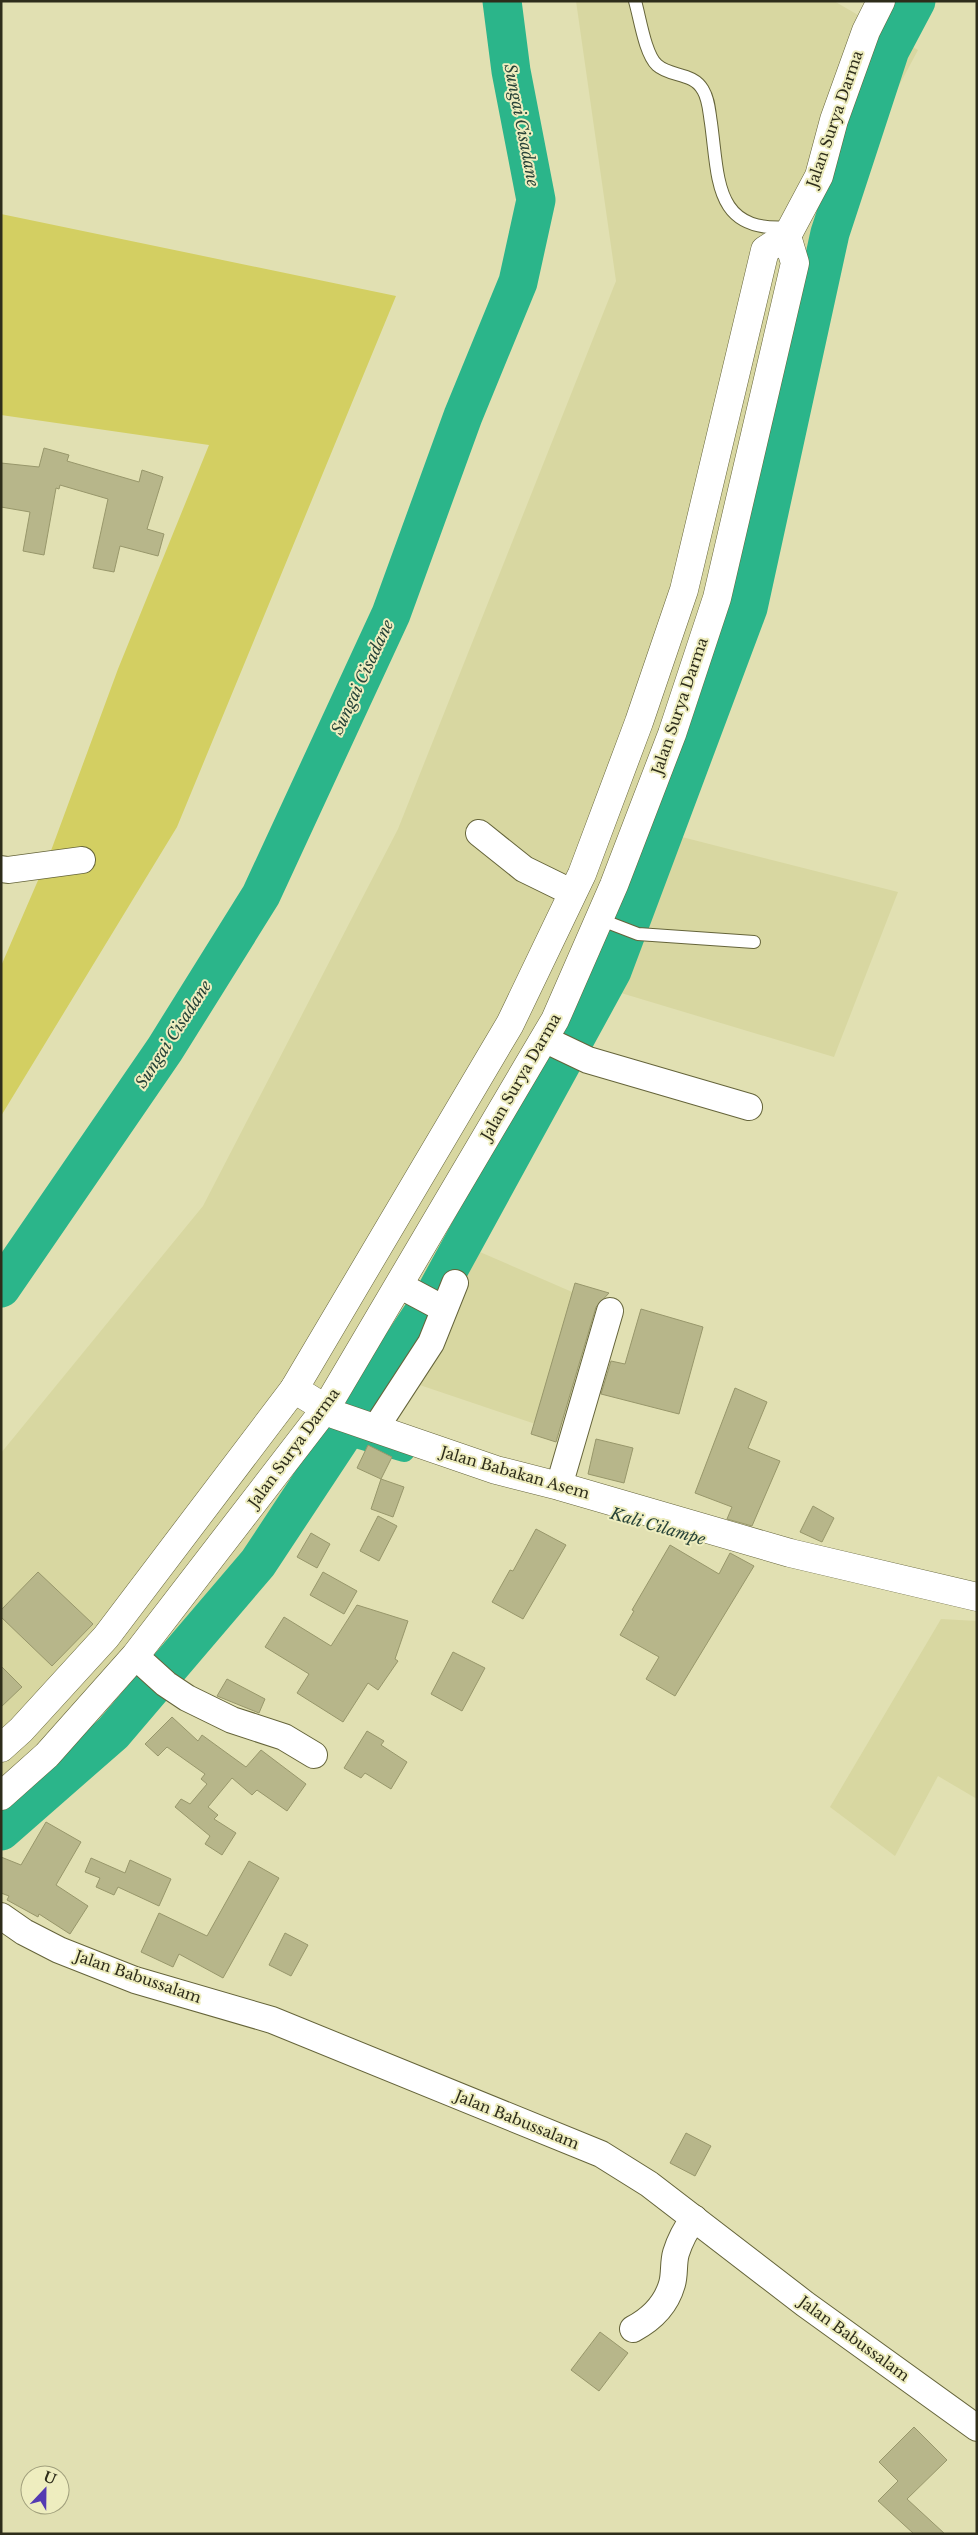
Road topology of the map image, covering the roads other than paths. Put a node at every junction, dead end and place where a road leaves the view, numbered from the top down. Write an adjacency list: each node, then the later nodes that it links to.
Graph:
1 (635, 1): 3 (lane)
2 (881, 1): 3 (main road, Jalan Surya Darma)
3 (790, 231): 7 (main road, Jalan Surya Darma); 8 (main road, Jalan Surya Darma)
4 (479, 832): 7 (street)
5 (82, 860): 6 (street)
6 (1, 869)
7 (574, 893): 16 (main road, Jalan Surya Darma)
8 (604, 921): 9 (lane); 10 (main road, Jalan Surya Darma)
9 (754, 942)
10 (548, 1041): 11 (street); 13 (main road, Jalan Surya Darma)
11 (749, 1107)
12 (455, 1283): 14 (street)
13 (406, 1289): 14 (street); 17 (main road, Jalan Surya Darma)
14 (440, 1307): 18 (street)
15 (610, 1312): 19 (street)
16 (294, 1389): 17 (main road, Jalan Babakan Asem); 22 (main road, Jalan Surya Darma)
17 (331, 1411): 18 (main road, Jalan Babakan Asem); 21 (main road, Jalan Surya Darma)
18 (374, 1428): 19 (main road, Jalan Babakan Asem)
19 (559, 1486): 20 (main road, Jalan Babakan Asem)
20 (977, 1597)
21 (138, 1658): 23 (street); 24 (main road, Jalan Surya Darma)
22 (1, 1748)
23 (314, 1755)
24 (1, 1796)
25 (1, 1916): 26 (street, Jalan Babussalam)
26 (694, 2218): 27 (street); 28 (street, Jalan Babussalam)
27 (633, 2329)
28 (977, 2428)

